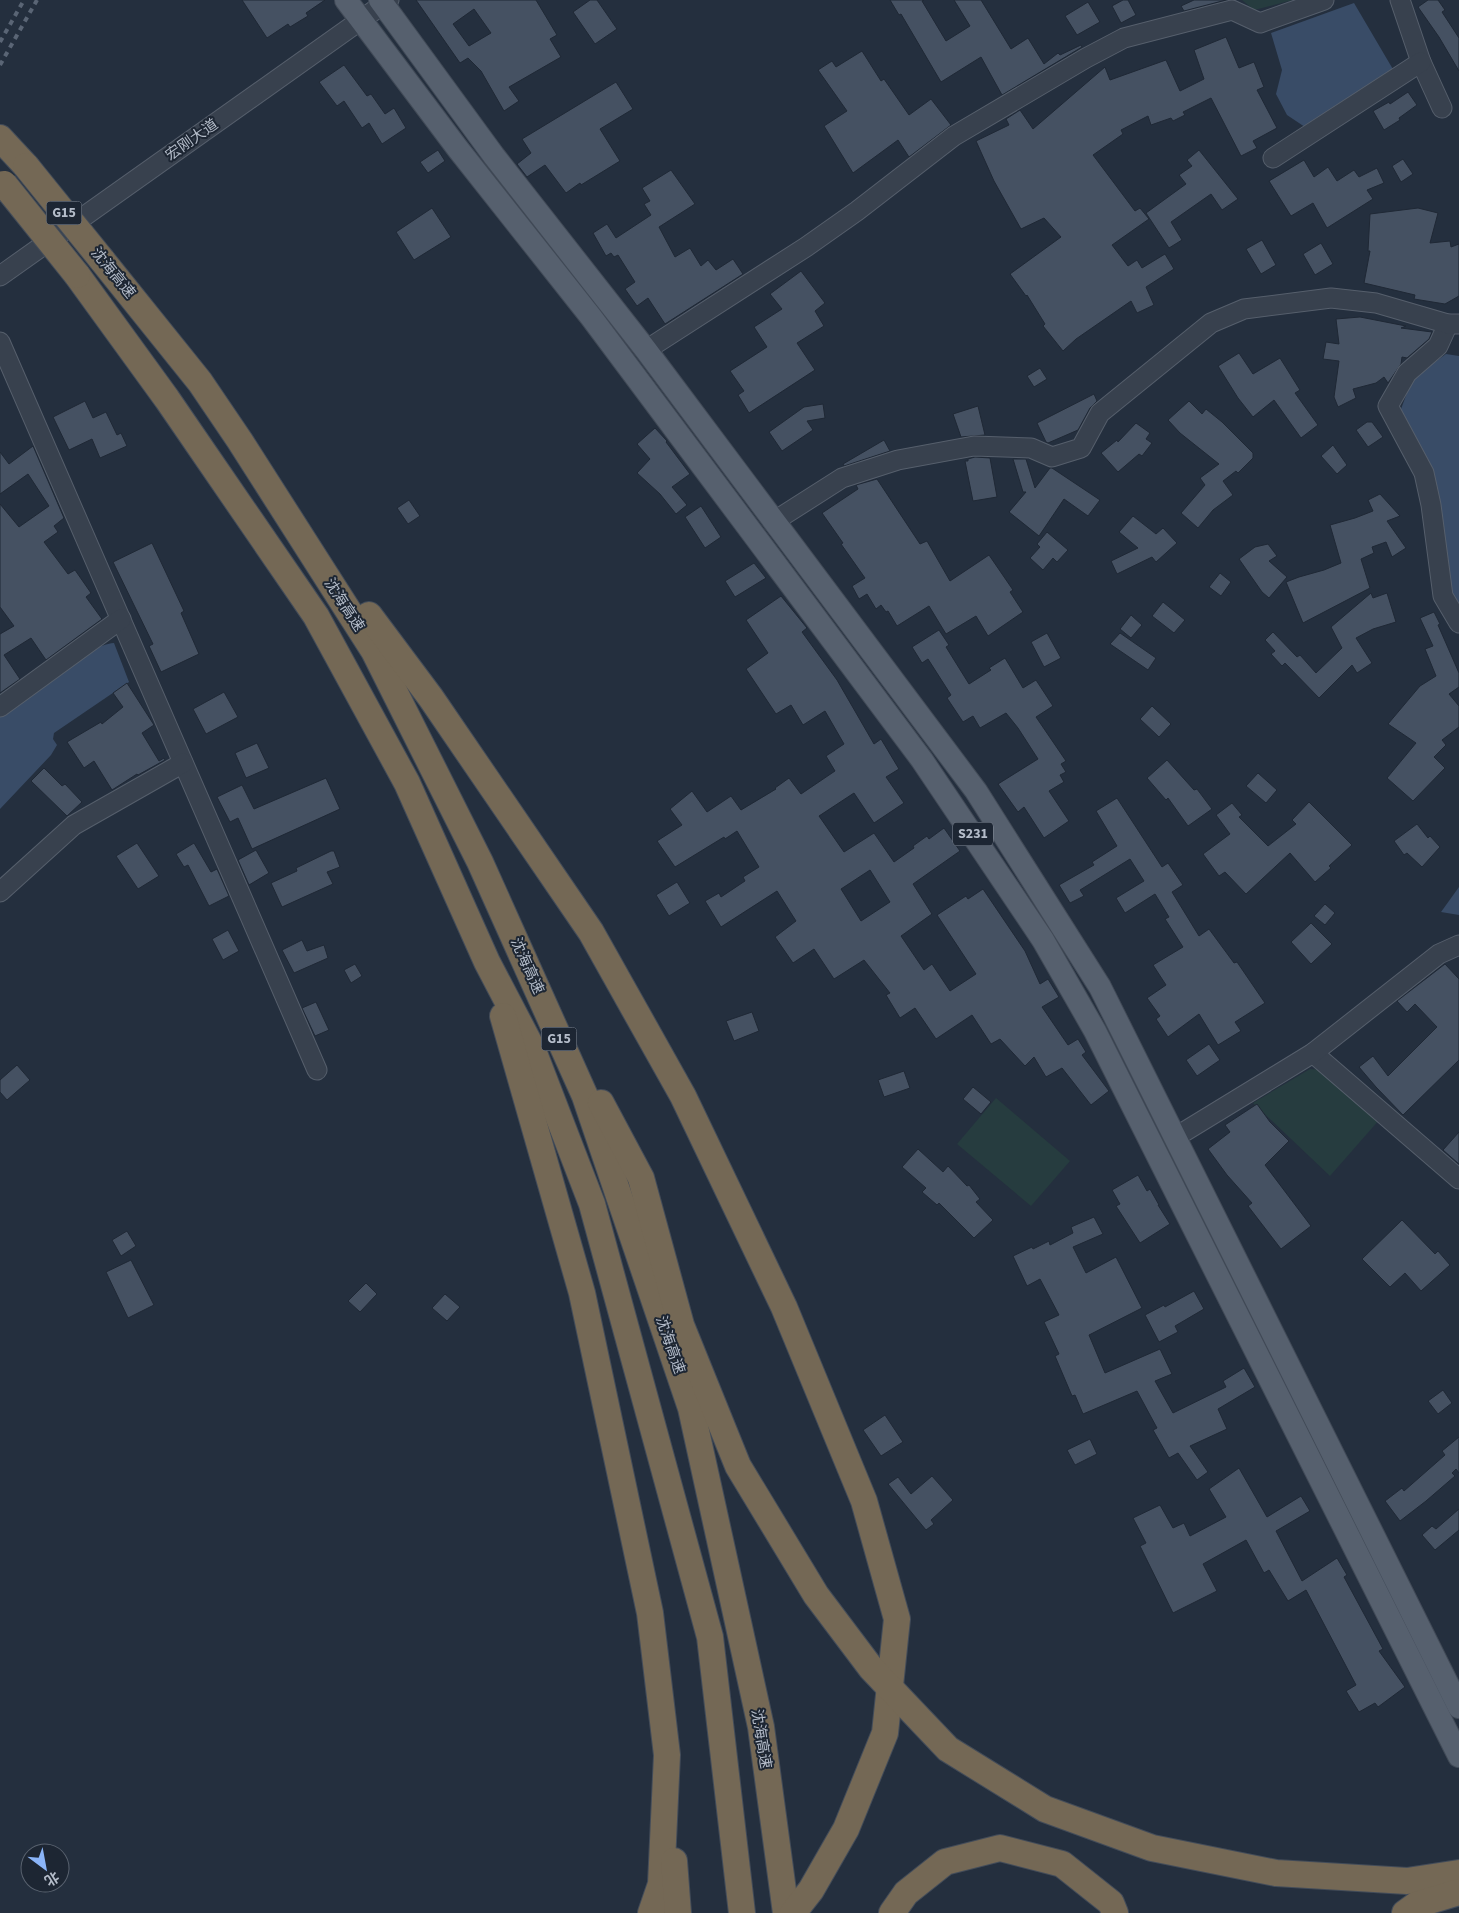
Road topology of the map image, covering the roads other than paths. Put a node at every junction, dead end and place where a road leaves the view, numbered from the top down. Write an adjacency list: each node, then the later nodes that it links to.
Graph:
1 (346, 0): 6 (main road, S231)
2 (1324, 0): 5 (street)
3 (1400, 0): 7 (street)
4 (384, 1): 6 (street, 宏刚大道); 15 (main road)
5 (1229, 5): 15 (street)
6 (360, 20): 12 (street, 宏刚大道); 33 (main road, S231)
7 (1421, 62): 8 (street); 10 (street)
8 (1442, 108)
9 (0, 138): 16 (highway, 沈海高速 / G15, bridge)
10 (1273, 158)
11 (2, 182): 25 (highway, 沈海高速 / G15, bridge)
12 (0, 276)
13 (1453, 324): 17 (street); 19 (street)
14 (0, 342): 18 (street)
15 (646, 350): 17 (main road)
16 (240, 441): 24 (highway, 沈海高速 / G15); 30 (highway)
17 (773, 522): 28 (main road)
18 (121, 619): 20 (street); 21 (street)
19 (1459, 623)
20 (0, 707)
21 (183, 763): 22 (street); 27 (street)
22 (0, 892)
23 (1459, 945): 26 (street)
24 (519, 949): 30 (highway); 39 (highway, 沈海高速 / G15)
25 (487, 962): 32 (highway); 38 (highway, 沈海高速 / G15)
26 (1314, 1053): 28 (street); 29 (street)
27 (317, 1070)
28 (1174, 1138): 31 (main road)
29 (1459, 1179)
30 (890, 1688): 34 (highway); 40 (highway)
31 (1458, 1700)
32 (667, 1756): 36 (highway); 37 (highway)
33 (1459, 1756)
34 (1459, 1873)
35 (1459, 1892): 43 (highway)
36 (651, 1913)
37 (678, 1913)
38 (742, 1913)
39 (786, 1913)
40 (792, 1913)
41 (892, 1913): 42 (highway)
42 (1115, 1913)
43 (1405, 1913)

